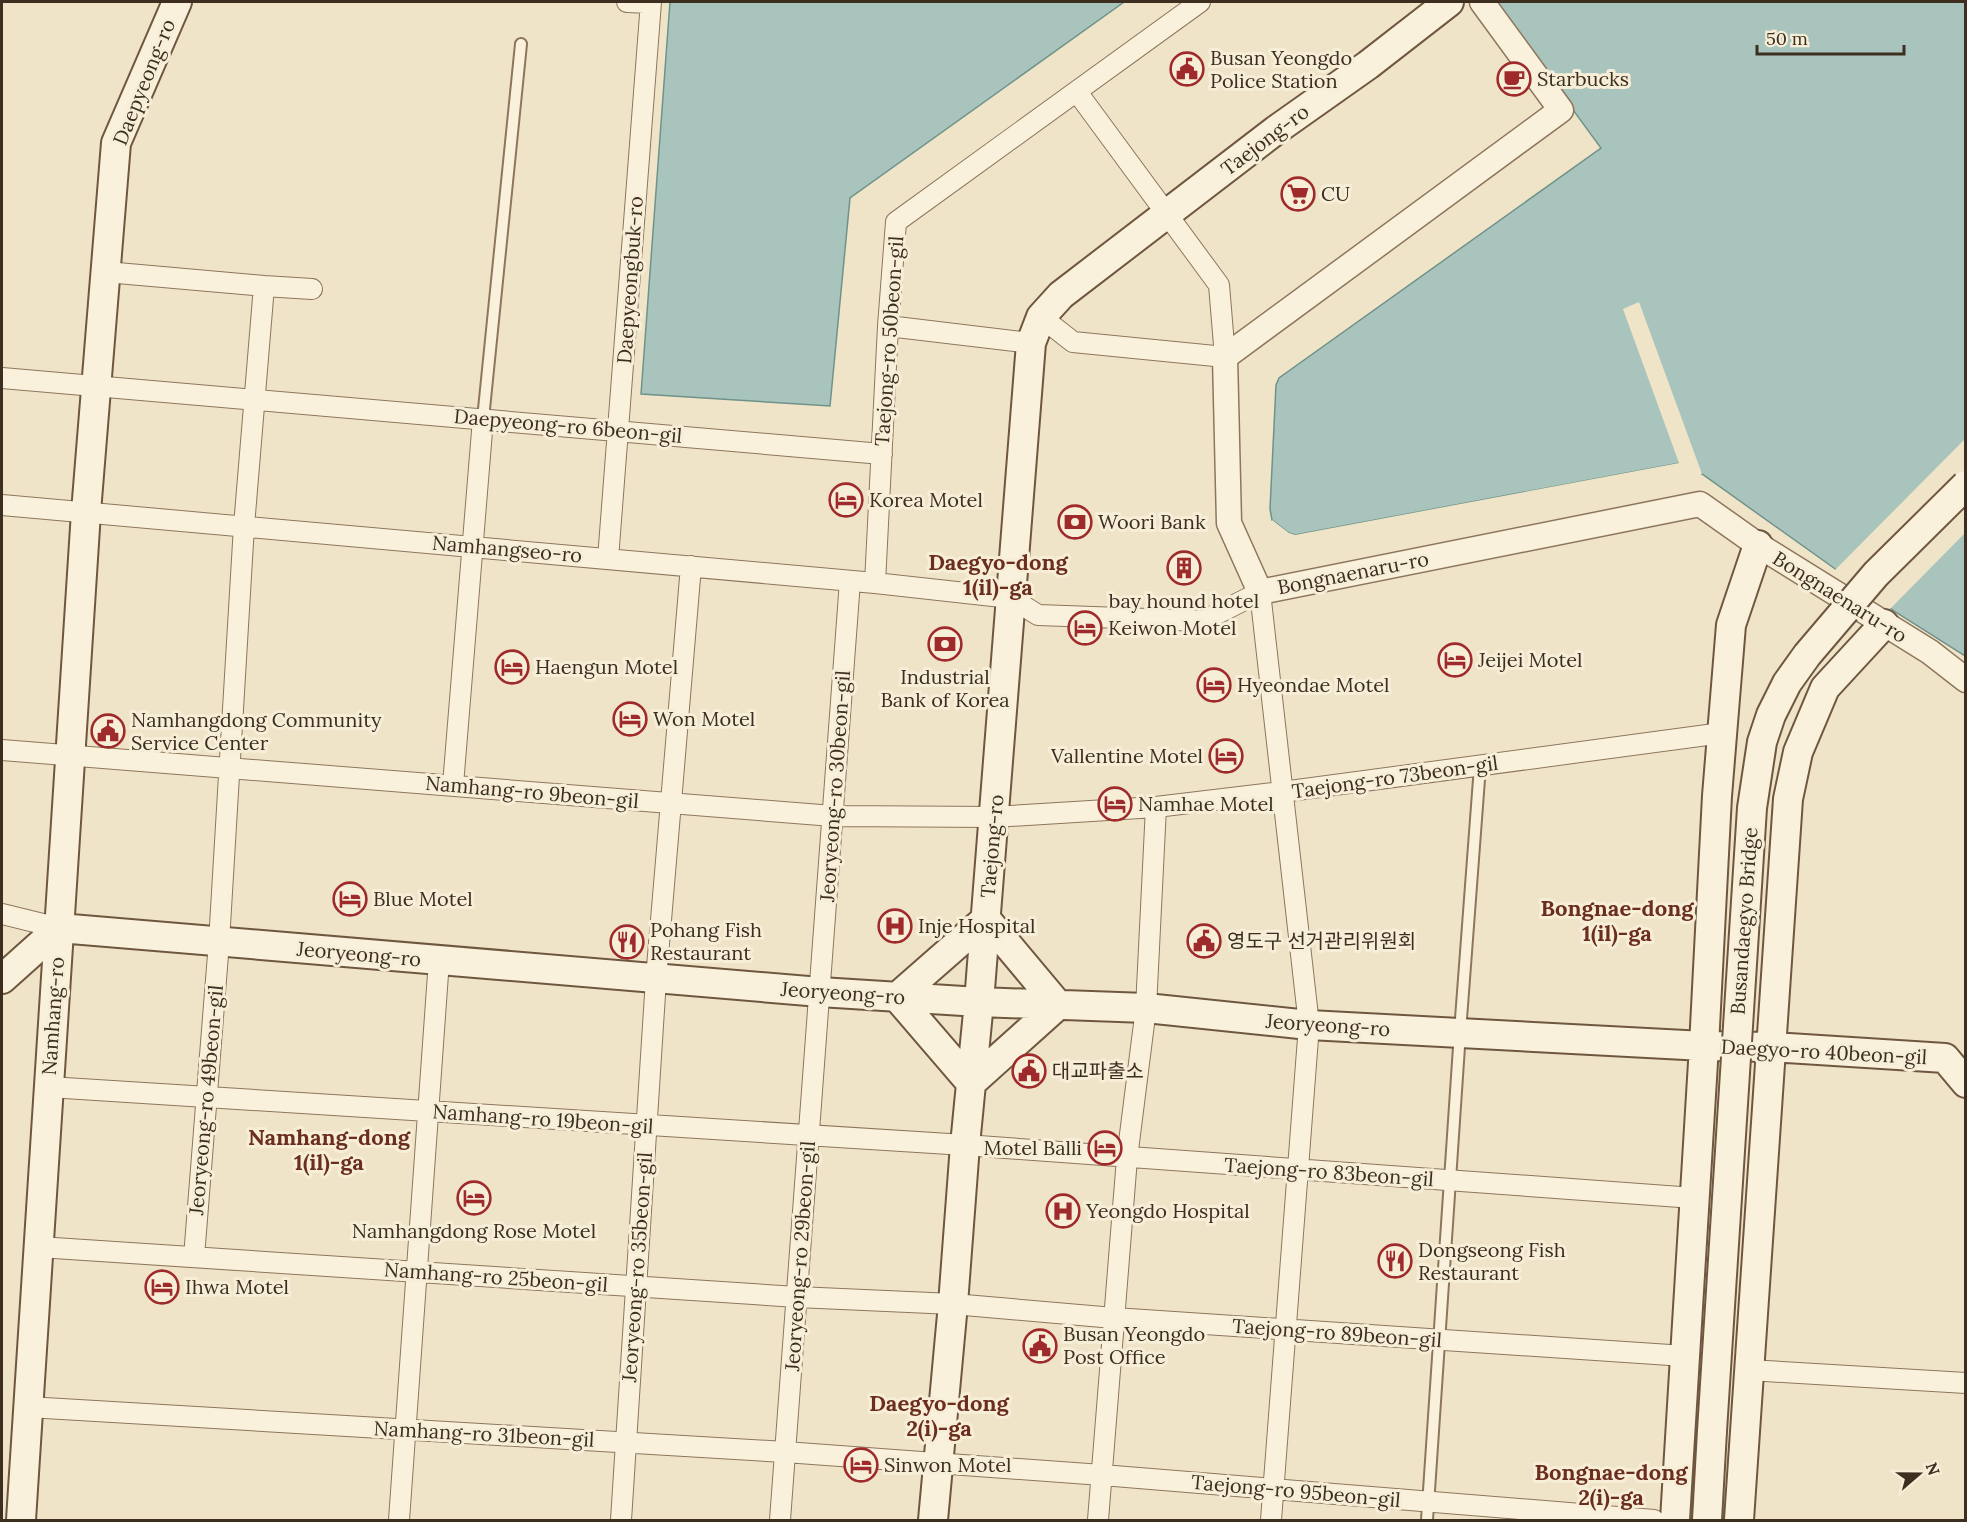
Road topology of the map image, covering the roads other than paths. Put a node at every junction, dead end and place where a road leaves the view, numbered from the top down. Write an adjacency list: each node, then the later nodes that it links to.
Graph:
1 (177, 2): 10 (main road, Daepyeong-ro)
2 (627, 2): 3 (street)
3 (651, 2): 20 (street, Daepyeongbuk-ro)
4 (1200, 2): 8 (street, Taejong-ro 50beon-gil)
5 (1449, 2): 9 (main road, Taejong-ro)
6 (1482, 2): 15 (street)
7 (521, 44): 19 (lane)
8 (1077, 92): 9 (street); 13 (street, Taejong-ro 50beon-gil)
9 (1167, 215): 14 (main road, Taejong-ro); 15 (street)
10 (106, 272): 11 (street); 17 (main road, Daepyeong-ro)
11 (264, 286): 12 (street); 18 (street)
12 (312, 289)
13 (888, 326): 14 (street); 21 (street, Taejong-ro 50beon-gil)
14 (1036, 330): 15 (street); 33 (main road, Taejong-ro)
15 (1225, 357): 32 (street, Bongnaenaru-ro)
16 (2, 378): 17 (street, Daepyeong-ro 6beon-gil)
17 (96, 386): 18 (street, Daepyeong-ro 6beon-gil); 24 (main road, Daepyeong-ro)
18 (255, 399): 19 (street, Daepyeong-ro 6beon-gil); 25 (street)
19 (483, 419): 20 (street, Daepyeong-ro 6beon-gil); 27 (street)
20 (619, 431): 21 (street, Daepyeong-ro 6beon-gil); 28 (street, Daepyeongbuk-ro)
21 (882, 454): 31 (street, Taejong-ro 50beon-gil)
22 (1965, 485): 104 (main road, Busandaegyo Bridge, bridge)
23 (2, 505): 24 (street, Namhangseo-ro)
24 (86, 512): 25 (street, Namhangseo-ro); 38 (main road, Namhang-ro)
25 (244, 526): 27 (street, Namhangseo-ro); 40 (street, Jeoryeong-ro 49beon-gil)
26 (1758, 545): 32 (street, Bongnaenaru-ro); 34 (street, Bongnaenaru-ro); 36 (main road)
27 (472, 546): 28 (street, Namhangseo-ro); 41 (street)
28 (608, 559): 29 (street, Namhangseo-ro)
29 (691, 566): 30 (street, Namhangseo-ro); 43 (street, Jeoryeong-ro 35beon-gil)
30 (850, 580): 31 (street, Namhangseo-ro); 45 (street, Jeoryeong-ro 30beon-gil)
31 (875, 583): 33 (street, Namhangseo-ro)
32 (1260, 592): 33 (street); 42 (street)
33 (1011, 598): 46 (main road, Taejong-ro)
34 (1884, 624): 35 (street, Bongnaenaru-ro); 62 (main road)
35 (1965, 680)
36 (1722, 733): 39 (street, Taejong-ro 73beon-gil); 61 (main road)
37 (2, 750): 38 (street, Namhang-ro 9beon-gil)
38 (70, 755): 40 (street, Namhang-ro 9beon-gil); 49 (main road, Namhang-ro)
39 (1480, 766): 42 (street, Taejong-ro 73beon-gil); 60 (lane)
40 (230, 768): 41 (street, Namhang-ro 9beon-gil); 50 (street, Jeoryeong-ro 49beon-gil)
41 (453, 785): 43 (street, Namhang-ro 9beon-gil)
42 (1282, 792): 44 (street, Taejong-ro 73beon-gil); 59 (street)
43 (671, 803): 45 (street, Namhang-ro 9beon-gil); 52 (street, Jeoryeong-ro 35beon-gil)
44 (1156, 807): 46 (street, Taejong-ro 73beon-gil); 58 (street)
45 (833, 816): 46 (street, Namhang-ro 9beon-gil); 54 (street, Jeoryeong-ro 30beon-gil)
46 (994, 817): 48 (main road, Taejong-ro)
47 (2, 914): 49 (street)
48 (986, 919): 55 (main road); 56 (main road, Taejong-ro); 57 (main road)
49 (59, 928): 50 (main road, Jeoryeong-ro); 53 (main road); 65 (main road, Namhang-ro)
50 (219, 942): 51 (main road, Jeoryeong-ro); 66 (street, Jeoryeong-ro 49beon-gil)
51 (439, 960): 52 (main road, Jeoryeong-ro); 67 (street)
52 (656, 978): 54 (main road, Jeoryeong-ro); 68 (street, Jeoryeong-ro 35beon-gil)
53 (2, 979)
54 (820, 992): 55 (main road, Jeoryeong-ro); 69 (street, Jeoryeong-ro 29beon-gil)
55 (897, 997): 56 (main road, Jeoryeong-ro); 63 (main road)
56 (979, 1002): 57 (main road, Jeoryeong-ro); 63 (main road, Taejong-ro)
57 (1058, 1005): 58 (main road, Jeoryeong-ro); 63 (main road)
58 (1146, 1008): 59 (main road, Jeoryeong-ro); 71 (street)
59 (1309, 1025): 60 (main road, Jeoryeong-ro); 72 (street)
60 (1460, 1032): 61 (main road, Jeoryeong-ro); 73 (lane)
61 (1704, 1046): 62 (main road, Daegyo-ro 40beon-gil); 74 (main road)
62 (1772, 1047): 64 (main road, Daegyo-ro 40beon-gil); 85 (main road)
63 (971, 1083): 70 (main road, Taejong-ro)
64 (1965, 1083)
65 (49, 1087): 66 (street, Namhang-ro 19beon-gil); 75 (main road, Namhang-ro)
66 (206, 1098): 67 (street, Namhang-ro 19beon-gil); 76 (street, Jeoryeong-ro 49beon-gil)
67 (428, 1112): 68 (street, Namhang-ro 19beon-gil); 77 (street)
68 (646, 1126): 69 (street, Namhang-ro 19beon-gil); 78 (street, Jeoryeong-ro 35beon-gil)
69 (809, 1136): 70 (street, Namhang-ro 19beon-gil); 79 (street, Jeoryeong-ro 29beon-gil)
70 (965, 1145): 71 (street, Taejong-ro 83beon-gil); 80 (main road, Taejong-ro)
71 (1127, 1158): 72 (street, Taejong-ro 83beon-gil); 81 (street)
72 (1298, 1170): 73 (street, Taejong-ro 83beon-gil); 82 (street)
73 (1450, 1180): 74 (street, Taejong-ro 83beon-gil); 83 (lane)
74 (1694, 1198): 84 (main road)
75 (39, 1247): 76 (street, Namhang-ro 25beon-gil); 87 (main road, Namhang-ro)
76 (194, 1257): 77 (street, Namhang-ro 25beon-gil)
77 (416, 1272): 78 (street, Namhang-ro 25beon-gil); 88 (street)
78 (636, 1286): 79 (street, Namhang-ro 25beon-gil); 89 (street, Jeoryeong-ro 35beon-gil)
79 (797, 1297): 80 (street, Namhang-ro 25beon-gil); 90 (street, Jeoryeong-ro 29beon-gil)
80 (953, 1304): 81 (street, Taejong-ro 89beon-gil); 91 (main road, Taejong-ro)
81 (1114, 1318): 82 (street, Taejong-ro 89beon-gil); 92 (street)
82 (1286, 1329): 83 (street, Taejong-ro 89beon-gil); 93 (street)
83 (1439, 1340): 84 (street, Taejong-ro 89beon-gil); 94 (lane)
84 (1685, 1356): 103 (main road)
85 (1749, 1370): 86 (street); 105 (main road)
86 (1965, 1383)
87 (28, 1407): 88 (street, Namhang-ro 31beon-gil); 95 (main road, Namhang-ro)
88 (405, 1430): 89 (street, Namhang-ro 31beon-gil); 96 (street)
89 (626, 1443): 90 (street, Namhang-ro 31beon-gil); 97 (street, Jeoryeong-ro 35beon-gil)
90 (785, 1452): 91 (street, Namhang-ro 31beon-gil); 98 (street, Jeoryeong-ro 29beon-gil)
91 (939, 1464): 92 (street, Taejong-ro 95beon-gil); 99 (main road, Taejong-ro)
92 (1102, 1475): 93 (street, Taejong-ro 95beon-gil); 100 (street)
93 (1274, 1489): 94 (street, Taejong-ro 95beon-gil); 101 (street)
94 (1427, 1511): 102 (street, Taejong-ro 95beon-gil)
95 (21, 1521)
96 (399, 1521)
97 (621, 1521)
98 (780, 1521)
99 (933, 1521)
100 (1098, 1521)
101 (1271, 1521)
102 (1654, 1521)
103 (1675, 1521)
104 (1707, 1521)
105 (1739, 1521)

